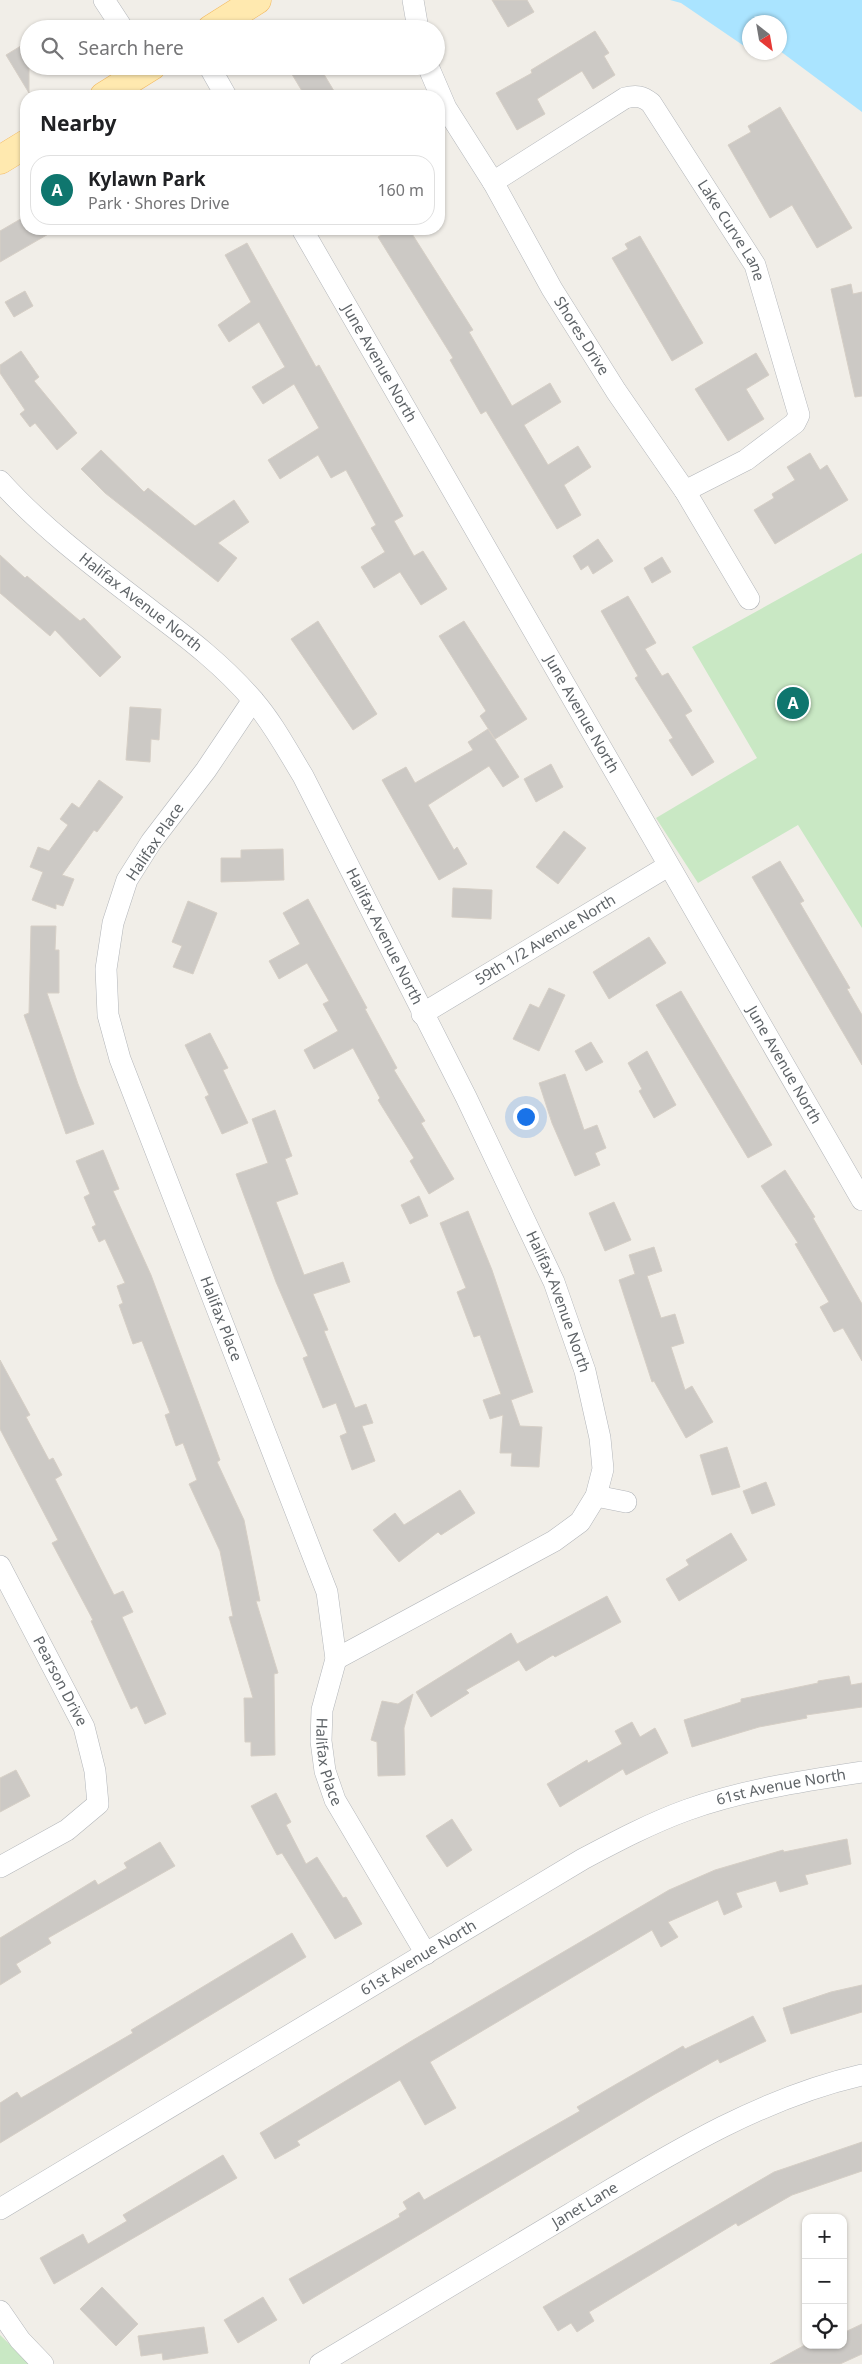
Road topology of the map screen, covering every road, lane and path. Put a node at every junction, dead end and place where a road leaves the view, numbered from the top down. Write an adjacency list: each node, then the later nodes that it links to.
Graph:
1 (104, 0): 4 (street)
2 (257, 0): 5 (main road)
3 (413, 0): 6 (street)
4 (117, 20)
5 (225, 20)
6 (416, 20)
7 (137, 75): 10 (main road)
8 (214, 75): 11 (street)
9 (432, 75): 12 (street, Shores Drive)
10 (113, 90)
11 (223, 90)
12 (438, 90)
13 (445, 106): 16 (street, Shores Drive)
14 (20, 148): 15 (main road)
15 (0, 160)
16 (493, 182): 19 (street, Shores Drive); 19 (street, Lake Curve Lane)
17 (305, 235): 22 (street, June Avenue North)
18 (0, 481): 21 (street, Halifax Avenue North)
19 (685, 491): 20 (street, Shores Drive)
20 (749, 599)
21 (253, 700): 23 (street, Halifax Avenue North); 28 (street, Halifax Place)
22 (668, 866): 23 (street, 59th 1/2 Avenue North); 24 (street, June Avenue North)
23 (422, 1014): 25 (street, Halifax Avenue North)
24 (862, 1200)
25 (596, 1496): 26 (street); 28 (street, Halifax Avenue North)
26 (626, 1502)
27 (0, 1566): 30 (street, Pearson Drive)
28 (336, 1660): 31 (street, Halifax Place)
29 (862, 1772): 31 (street, 61st Avenue North)
30 (0, 1868)
31 (426, 1954): 33 (street, 61st Avenue North)
32 (862, 2075): 36 (street, Janet Lane)
33 (0, 2209)
34 (0, 2311): 35 (street)
35 (43, 2364)
36 (320, 2364)

